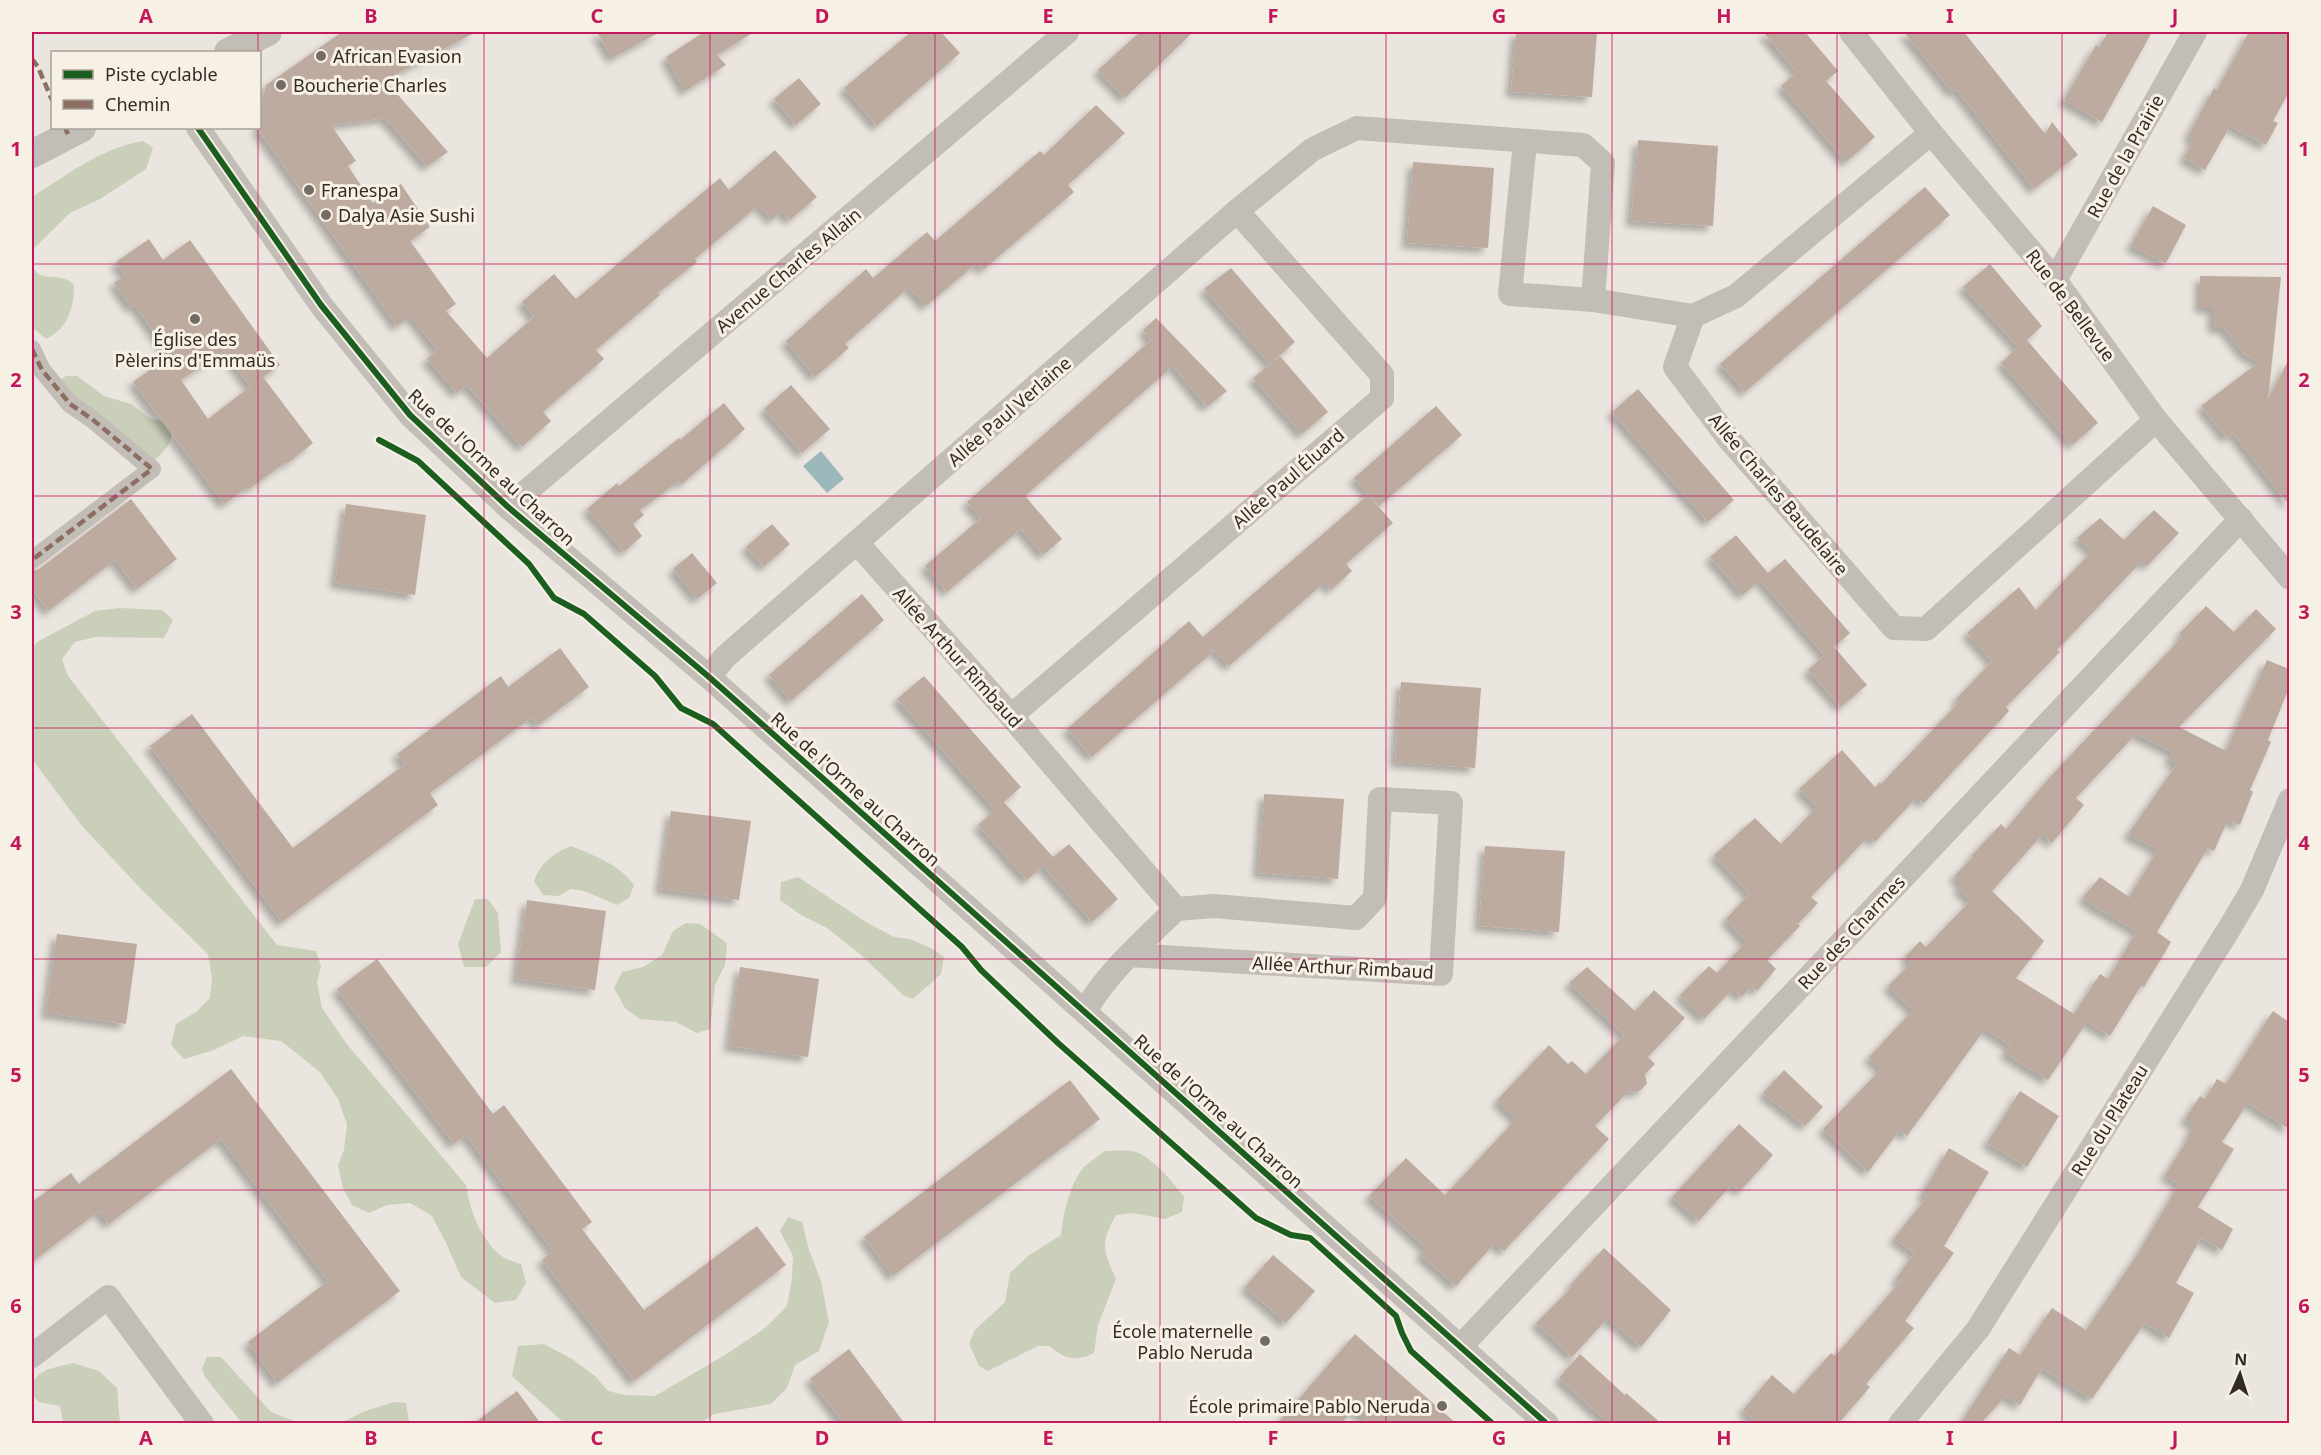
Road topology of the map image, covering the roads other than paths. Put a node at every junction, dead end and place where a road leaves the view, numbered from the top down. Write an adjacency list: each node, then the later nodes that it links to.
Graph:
1 (268, 32): 5 (street)
2 (1067, 32): 17 (street, Avenue Charles Allain)
3 (1851, 32): 8 (street, Rue de Bellevue)
4 (2195, 32): 12 (street, Rue de la Prairie)
5 (230, 51)
6 (79, 129): 10 (street)
7 (199, 129): 17 (street, Rue de l'Orme au Charron)
8 (1931, 133): 12 (street, Rue de Bellevue); 14 (street)
9 (1525, 142): 11 (street, Allée Paul Verlaine); 13 (street, Allée Paul Verlaine); 13 (street)
10 (32, 154)
11 (1237, 211): 19 (street, Allée Paul Verlaine); 23 (street, Allée Paul Éluard)
12 (2055, 280): 16 (street, Rue de Bellevue)
13 (1593, 300): 14 (street)
14 (1693, 316): 16 (street, Allée Charles Baudelaire)
15 (32, 349): 20 (street)
16 (2156, 420): 18 (street, Rue de Bellevue)
17 (508, 507): 22 (street, Rue de l'Orme au Charron)
18 (2241, 519): 21 (street, Rue de Bellevue); 28 (street, Rue des Charmes)
19 (857, 543): 22 (street, Allée Paul Verlaine); 23 (street, Allée Arthur Rimbaud)
20 (32, 560)
21 (2289, 578)
22 (709, 677): 27 (street, Rue de l'Orme au Charron)
23 (1011, 716): 25 (street, Allée Arthur Rimbaud)
24 (2289, 800): 32 (street, Rue du Plateau)
25 (1176, 909): 26 (street); 26 (street, Allée Arthur Rimbaud)
26 (1130, 955): 27 (street)
27 (1085, 1011): 28 (street, Rue de l'Orme au Charron)
28 (1461, 1346): 31 (street, Rue de l'Orme au Charron)
29 (32, 1356): 30 (street)
30 (202, 1424)
31 (1547, 1424)
32 (1900, 1424)

